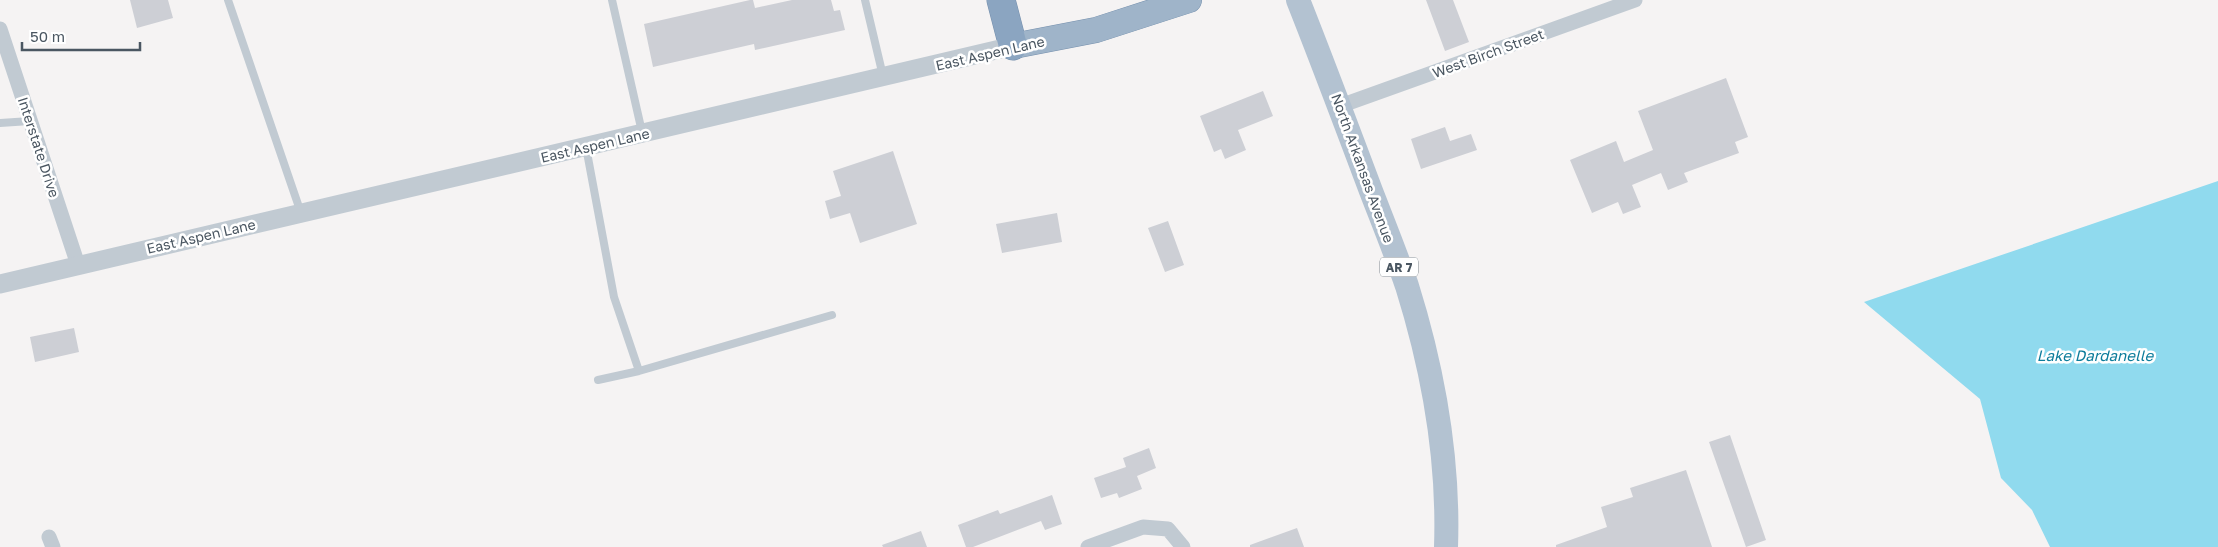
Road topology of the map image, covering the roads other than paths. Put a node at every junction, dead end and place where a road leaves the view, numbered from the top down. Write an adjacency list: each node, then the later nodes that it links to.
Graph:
1 (228, 0): 16 (lane)
2 (612, 0): 14 (lane)
3 (865, 0): 10 (lane)
4 (1001, 0): 9 (highway)
5 (1189, 0): 9 (highway, East Aspen Lane)
6 (1298, 0): 11 (main road, North Arkansas Avenue / AR 7)
7 (1635, 0): 11 (street, West Birch Street)
8 (0, 29): 12 (street, Interstate Drive)
9 (1013, 46): 10 (street, East Aspen Lane)
10 (884, 78): 14 (street, East Aspen Lane)
11 (1340, 106): 24 (main road, North Arkansas Avenue / AR 7)
12 (30, 120): 13 (lane); 17 (street, Interstate Drive)
13 (0, 123)
14 (642, 134): 15 (street, East Aspen Lane)
15 (586, 146): 16 (street, East Aspen Lane); 20 (lane)
16 (301, 213): 17 (street, East Aspen Lane)
17 (78, 264): 18 (street, East Aspen Lane)
18 (0, 284)
19 (832, 316): 20 (lane)
20 (639, 372): 21 (lane)
21 (598, 380)
22 (1088, 547): 23 (street)
23 (1183, 547)
24 (1446, 547)

